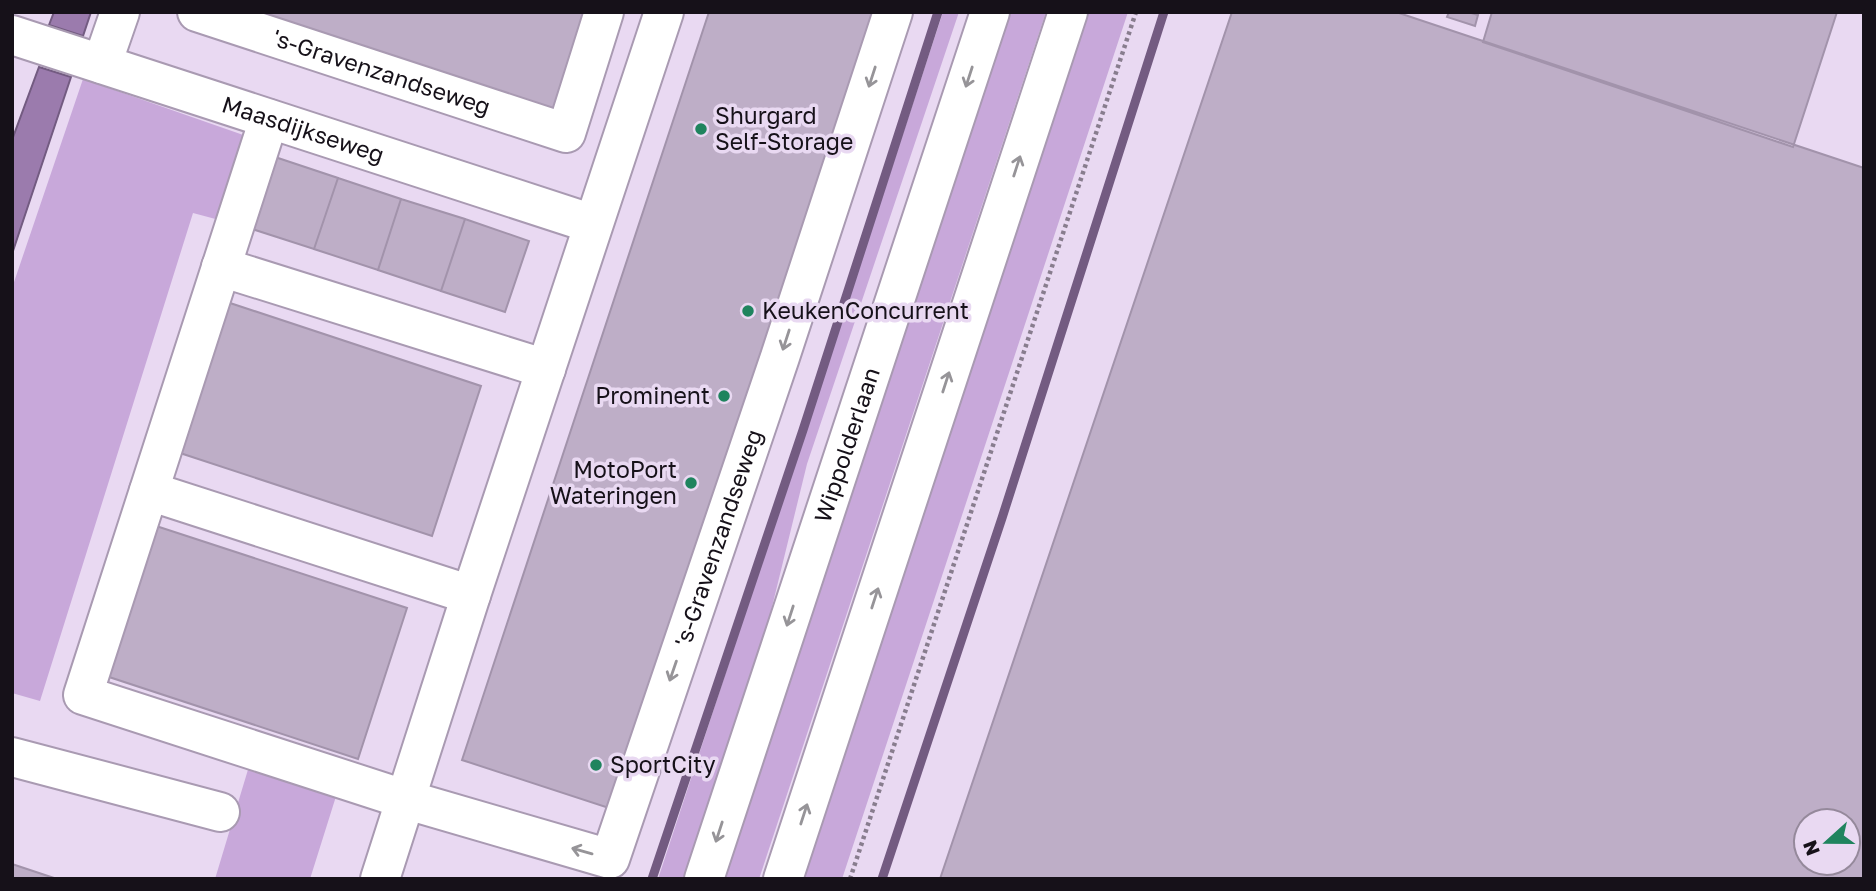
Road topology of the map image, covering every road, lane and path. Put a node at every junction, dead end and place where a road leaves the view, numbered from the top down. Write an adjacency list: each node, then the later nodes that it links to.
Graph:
1 (120, 12): 10 (main road)
2 (197, 12): 3 (main road, 's-Gravenzandseweg)
3 (604, 12)
4 (664, 12): 12 (main road)
5 (893, 12): 18 (main road, 's-Gravenzandseweg, one-way to 18)
6 (990, 12): 21 (main road, Wippolderlaan, one-way to 21)
7 (1068, 12): 22 (main road, one-way to 7)
8 (1136, 12): 23 (path)
9 (12, 35): 10 (main road, Maasdijkseweg)
10 (102, 64): 11 (main road, Maasdijkseweg)
11 (269, 119): 12 (main road, Maasdijkseweg); 13 (main road, 's-Gravenzandseweg)
12 (593, 224): 14 (main road)
13 (221, 267): 14 (main road); 15 (main road, 's-Gravenzandseweg)
14 (546, 369): 16 (main road)
15 (149, 491): 16 (main road); 18 (main road, 's-Gravenzandseweg)
16 (471, 595): 18 (main road)
17 (12, 757): 19 (main road)
18 (404, 799): 20 (main road)
19 (220, 812)
20 (380, 879)
21 (704, 879)
22 (783, 879)
23 (850, 879)

